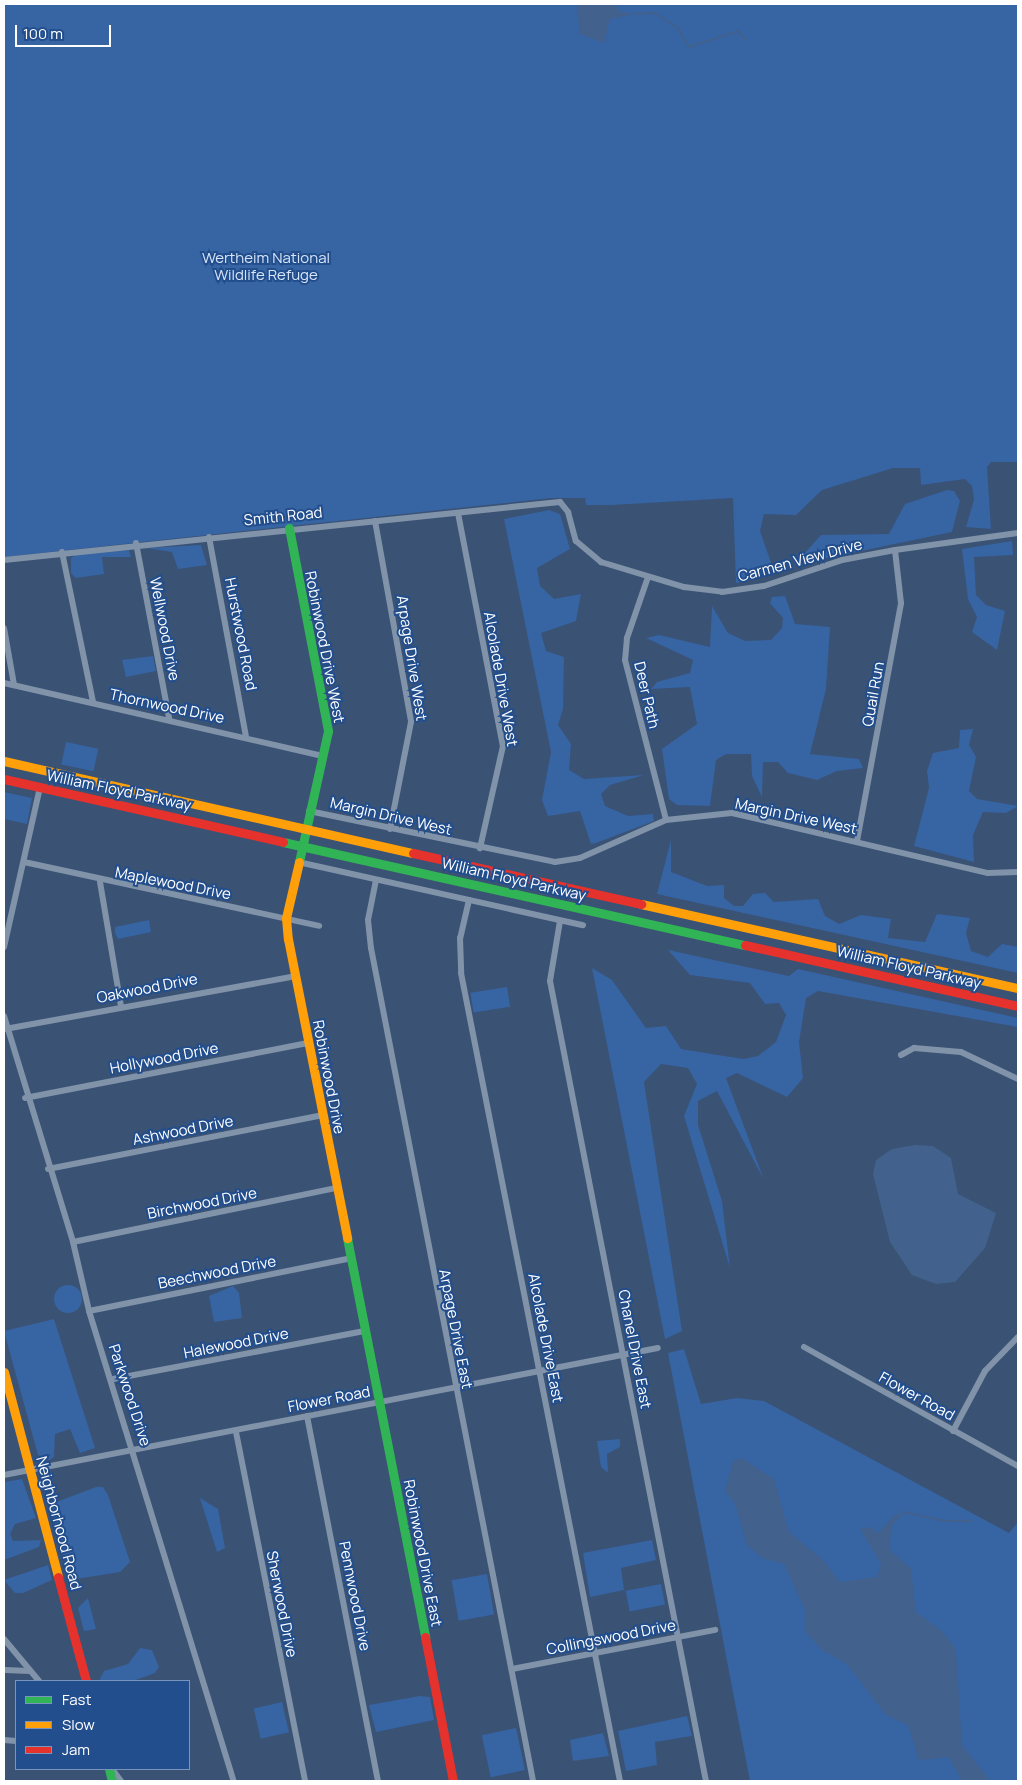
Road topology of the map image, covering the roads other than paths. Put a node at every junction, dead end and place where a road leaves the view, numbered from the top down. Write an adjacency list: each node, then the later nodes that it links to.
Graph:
1 (565, 505): 2 (street, Smith Road); 11 (street, Carmen View Drive)
2 (458, 513): 3 (street, Smith Road); 28 (street, Alcolade Drive West)
3 (375, 521): 4 (street, Smith Road); 25 (street, Arpage Drive West)
4 (289, 528): 6 (street, Smith Road); 18 (main road, Robinwood Drive West)
5 (1018, 533): 8 (street, Carmen View Drive)
6 (209, 537): 7 (street, Smith Road); 17 (street, Hurstwood Road)
7 (136, 544): 9 (street, Smith Road); 16 (street, Wellwood Drive)
8 (896, 550): 11 (street, Carmen View Drive); 26 (street, Quail Run)
9 (62, 552): 10 (street, Smith Road); 15 (street)
10 (4, 560)
11 (648, 577): 23 (street, Deer Path)
12 (4, 628): 14 (street)
13 (4, 682): 14 (street, Thornwood Drive)
14 (14, 685): 15 (street, Thornwood Drive)
15 (93, 702): 16 (street, Thornwood Drive)
16 (169, 718): 17 (street, Thornwood Drive)
17 (246, 736): 18 (street, Thornwood Drive)
18 (324, 756): 22 (main road, Robinwood Drive West)
19 (4, 761): 24 (main road, William Floyd Parkway)
20 (4, 779): 21 (main road, William Floyd Parkway)
21 (40, 787): 27 (main road, William Floyd Parkway); 29 (street)
22 (310, 810): 24 (main road, Robinwood Drive West); 25 (street, Margin Drive West)
23 (666, 820): 26 (street, Margin Drive West); 28 (street, Margin Drive West)
24 (304, 828): 27 (main road, Robinwood Drive); 41 (main road, William Floyd Parkway)
25 (390, 829): 28 (street, Margin Drive West)
26 (857, 841): 31 (street, Margin Drive West)
27 (301, 846): 30 (main road, Robinwood Drive); 43 (main road, William Floyd Parkway)
28 (480, 848)
29 (24, 862): 33 (street, Maplewood Drive); 39 (street)
30 (298, 862): 32 (street); 35 (main road, Robinwood Drive)
31 (1018, 872)
32 (376, 880): 34 (street); 64 (street, Arpage Drive East)
33 (100, 882): 35 (street, Maplewood Drive); 42 (street)
34 (469, 900): 36 (street); 61 (street, Alcolade Drive East)
35 (286, 918): 38 (street, Maplewood Drive); 40 (main road, Robinwood Drive)
36 (560, 921): 37 (street); 60 (street, Chanel Drive East)
37 (583, 925)
38 (319, 926)
39 (4, 947)
40 (296, 976): 42 (street, Oakwood Drive); 46 (main road, Robinwood Drive)
41 (1018, 988)
42 (121, 1006): 45 (street, Oakwood Drive)
43 (1018, 1006)
44 (4, 1016): 45 (street, Parkwood Drive)
45 (6, 1029): 49 (street, Parkwood Drive)
46 (308, 1043): 49 (street, Hollywood Drive); 50 (main road, Robinwood Drive)
47 (901, 1055): 48 (street)
48 (1018, 1079)
49 (25, 1098): 51 (street, Parkwood Drive)
50 (322, 1115): 51 (street, Ashwood Drive); 52 (main road, Robinwood Drive)
51 (48, 1169): 53 (street, Parkwood Drive)
52 (337, 1188): 53 (street, Birchwood Drive); 54 (main road, Robinwood Drive)
53 (73, 1242): 55 (street, Parkwood Drive)
54 (351, 1258): 55 (street, Beechwood Drive); 56 (main road, Robinwood Drive)
55 (89, 1311): 63 (street, Parkwood Drive)
56 (364, 1331): 63 (street, Halewood Drive); 66 (main road, Robinwood Drive East)
57 (1018, 1337): 68 (street)
58 (804, 1347): 68 (street, Flower Road)
59 (658, 1348): 60 (street, Flower Road)
60 (623, 1355): 61 (street, Flower Road); 75 (street, Chanel Drive East)
61 (540, 1370): 64 (street, Flower Road); 77 (street, Alcolade Drive East)
62 (4, 1372): 65 (main road, Neighborhood Road)
63 (113, 1378): 70 (street, Parkwood Drive)
64 (454, 1387): 66 (street, Flower Road); 78 (street, Arpage Drive East)
65 (7, 1390): 72 (main road, Neighborhood Road)
66 (380, 1402): 67 (street, Flower Road); 88 (main road, Robinwood Drive East)
67 (308, 1416): 69 (street, Flower Road); 87 (street, Pennwood Drive)
68 (953, 1431): 71 (street, Flower Road)
69 (236, 1432): 70 (street, Flower Road); 86 (street, Sherwood Drive)
70 (134, 1448): 72 (street, Flower Road); 85 (street, Parkwood Drive)
71 (1018, 1466)
72 (32, 1470): 73 (street, Flower Road); 82 (main road, Neighborhood Road)
73 (4, 1475)
74 (714, 1630): 75 (street, Collingswood Drive)
75 (678, 1637): 77 (street, Collingswood Drive); 91 (street, Chanel Drive East)
76 (4, 1639): 80 (street)
77 (595, 1653): 78 (street, Collingswood Drive); 90 (street, Alcolade Drive East)
78 (512, 1669): 89 (street, Arpage Drive East)
79 (4, 1670): 80 (street)
80 (30, 1671): 81 (street)
81 (38, 1680)
82 (86, 1680)
83 (112, 1770): 84 (street)
84 (121, 1781)
85 (234, 1781)
86 (304, 1781)
87 (378, 1781)
88 (453, 1781)
89 (533, 1781)
90 (620, 1781)
91 (706, 1781)

